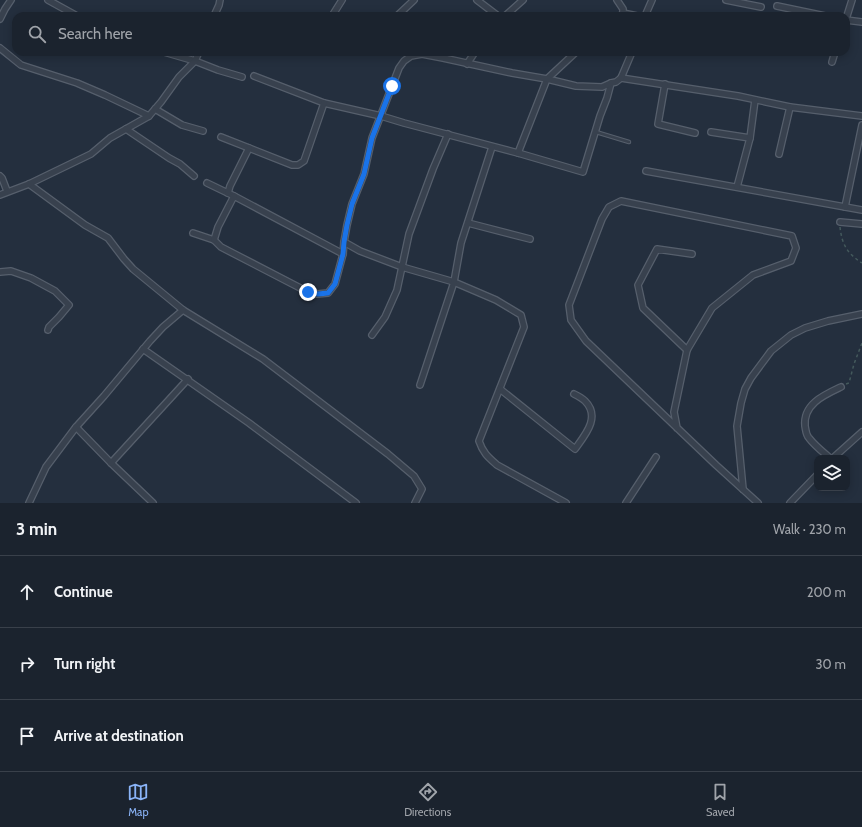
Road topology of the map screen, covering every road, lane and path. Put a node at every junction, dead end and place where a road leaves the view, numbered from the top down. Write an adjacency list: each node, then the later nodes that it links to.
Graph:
1 (11, 0): 24 (street)
2 (48, 0): 14 (street)
3 (220, 0): 15 (street)
4 (342, 0): 16 (street)
5 (414, 0): 17 (street)
6 (478, 0): 18 (street)
7 (523, 0): 19 (street)
8 (617, 0): 20 (street)
9 (652, 0): 21 (street)
10 (726, 0): 13 (street)
11 (852, 0): 23 (street)
12 (777, 6): 22 (street)
13 (761, 7)
14 (70, 12)
15 (216, 12)
16 (334, 12)
17 (401, 12)
18 (493, 12)
19 (510, 12)
20 (622, 12)
21 (647, 12)
22 (806, 12)
23 (848, 12)
24 (0, 19)
25 (850, 20): 26 (street)
26 (862, 22)
27 (0, 48): 49 (street)
28 (178, 56): 36 (street)
29 (197, 56): 36 (street)
30 (411, 56): 50 (street)
31 (432, 56): 38 (street)
32 (472, 56): 38 (street)
33 (572, 56): 42 (street)
34 (630, 56): 41 (street)
35 (834, 56): 37 (street)
36 (195, 61): 40 (street); 48 (street)
37 (832, 62)
38 (467, 64): 42 (street)
39 (254, 76): 46 (street)
40 (242, 77)
41 (621, 78): 43 (street); 44 (street)
42 (547, 79): 43 (street); 64 (street)
43 (611, 83): 55 (street)
44 (665, 84): 45 (street); 57 (street)
45 (755, 100): 47 (street); 60 (street)
46 (324, 103): 50 (street); 63 (street)
47 (790, 106): 51 (street); 65 (street)
48 (155, 110): 49 (street); 54 (street)
49 (149, 116): 53 (street)
50 (381, 116): 58 (street); 84 (street)
51 (862, 116)
52 (862, 125): 76 (street)
53 (126, 129): 68 (street); 70 (street)
54 (203, 132)
55 (595, 132): 61 (lane); 64 (street)
56 (711, 132): 60 (street)
57 (696, 133)
58 (448, 134): 62 (street); 88 (street)
59 (221, 137): 63 (street)
60 (750, 138): 71 (street)
61 (629, 142)
62 (492, 147): 64 (street); 79 (street)
63 (249, 148): 73 (street)
64 (518, 153)
65 (779, 154)
66 (646, 171): 71 (street)
67 (0, 176): 72 (street)
68 (194, 176)
69 (207, 183): 73 (street)
70 (29, 184): 72 (street); 91 (street)
71 (737, 187): 76 (street)
72 (7, 191): 74 (street)
73 (228, 193): 75 (street)
74 (0, 195)
75 (234, 196): 83 (street); 85 (street)
76 (845, 207): 77 (street)
77 (862, 210)
78 (840, 222): 80 (street); 87 (path)
79 (468, 223): 82 (street); 90 (street)
80 (862, 224)
81 (194, 233): 83 (street)
82 (530, 239)
83 (214, 240): 85 (street)
84 (344, 242): 85 (street); 88 (street)
85 (343, 254)
86 (692, 254): 97 (street)
87 (862, 263)
88 (402, 267): 90 (street); 94 (street)
89 (0, 272): 93 (street)
90 (454, 282): 99 (street); 101 (street)
91 (183, 310): 96 (street); 116 (street)
92 (862, 314): 111 (street)
93 (48, 330)
94 (372, 335)
95 (862, 343): 100 (path)
96 (144, 349): 98 (street); 103 (street)
97 (687, 350): 104 (street); 104 (street)
98 (188, 379): 109 (street); 115 (street)
99 (420, 385)
100 (841, 387): 106 (street)
101 (500, 390): 102 (street); 117 (street)
102 (574, 394)
103 (76, 427): 109 (street); 113 (street)
104 (677, 428): 111 (street)
105 (862, 432): 107 (street)
106 (828, 455)
107 (835, 455)
108 (656, 457): 112 (street)
109 (111, 463): 114 (street)
110 (814, 478): 119 (street)
111 (743, 489): 118 (street)
112 (629, 502)
113 (29, 503)
114 (153, 503)
115 (356, 503)
116 (415, 503)
117 (566, 503)
118 (758, 503)
119 (790, 503)

